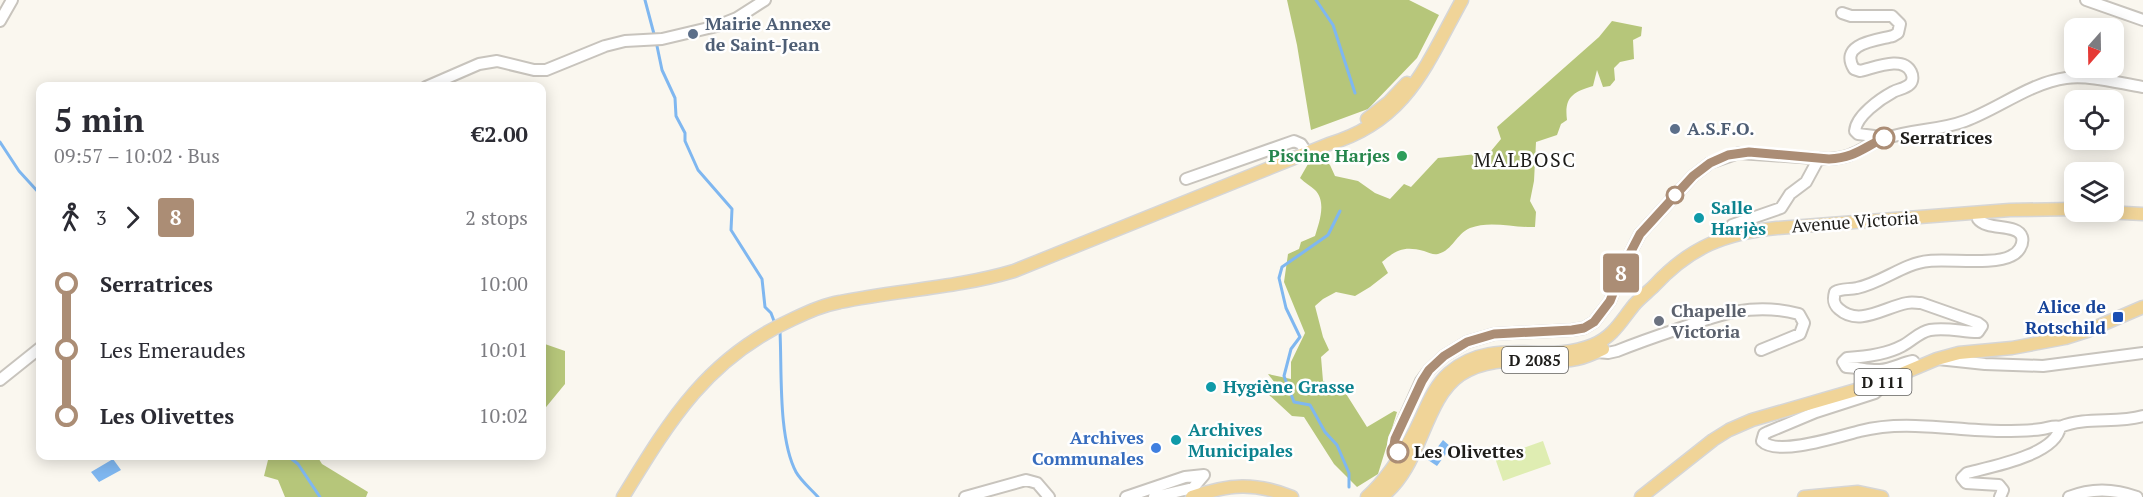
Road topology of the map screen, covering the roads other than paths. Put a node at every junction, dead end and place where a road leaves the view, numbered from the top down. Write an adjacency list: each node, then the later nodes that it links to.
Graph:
1 (12, 0): 6 (street)
2 (765, 0): 8 (street)
3 (1462, 0): 11 (main road)
4 (2086, 0): 7 (street)
5 (1842, 13): 10 (street)
6 (0, 21)
7 (2143, 21)
8 (438, 82)
9 (2143, 87): 10 (street)
10 (1878, 141): 12 (street)
11 (1306, 153): 13 (street); 32 (main road)
12 (1819, 158): 18 (street); 31 (street)
13 (1186, 179)
14 (2064, 209): 15 (main road, Avenue Victoria / D 2085)
15 (1977, 213): 18 (main road, Avenue Victoria / D 2085); 26 (street)
16 (2124, 213): 17 (main road)
17 (2143, 214)
18 (1722, 238): 19 (main road, Avenue Victoria / D 2085)
19 (1653, 287): 23 (main road, Avenue Victoria / D 2085); 31 (main road, Avenue Victoria / D 2085)
20 (2143, 307): 25 (main road, D 111)
21 (1761, 350): 23 (street)
22 (36, 351): 27 (street)
23 (1597, 352): 31 (main road, Avenue Victoria / D 2085)
24 (2143, 353): 25 (street)
25 (1937, 359): 26 (main road, D 111)
26 (1918, 367): 28 (main road, D 111)
27 (0, 380)
28 (1880, 383): 30 (street); 41 (main road, D 111)
29 (2143, 416): 30 (street)
30 (2060, 427): 44 (street)
31 (1405, 459): 39 (main road, D 2085); 40 (main road, D 2085)
32 (623, 497)
33 (965, 497): 34 (street)
34 (1049, 497)
35 (1126, 497): 36 (street)
36 (1155, 497)
37 (1192, 497): 38 (main road)
38 (1292, 497)
39 (1367, 497)
40 (1379, 497)
41 (1641, 497)
42 (1804, 497): 43 (main road)
43 (1882, 497)
44 (2000, 497)
45 (2069, 497): 46 (street)
46 (2137, 497)

